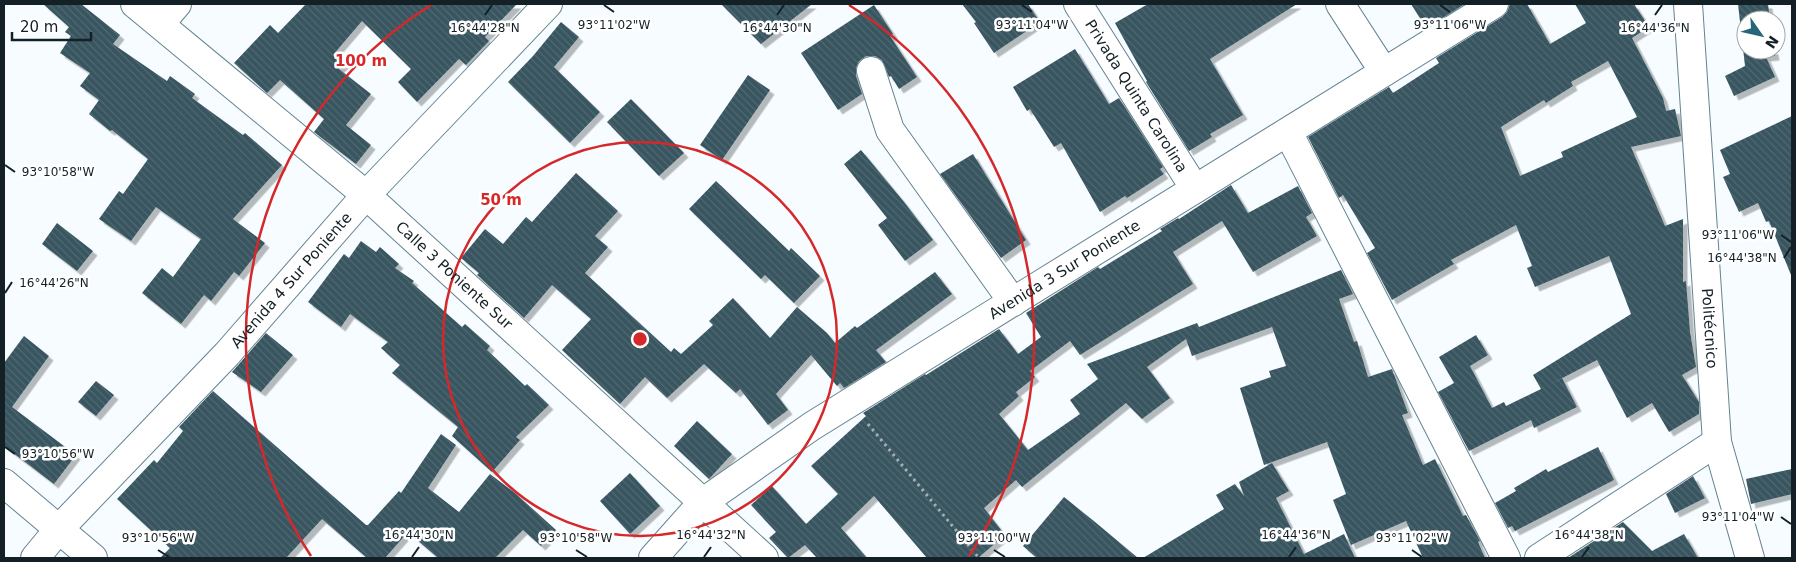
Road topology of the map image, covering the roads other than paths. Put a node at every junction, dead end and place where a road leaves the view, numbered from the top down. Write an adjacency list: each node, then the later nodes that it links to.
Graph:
1 (134, 4): 8 (street, Calle 3 Poniente Sur)
2 (178, 4): 8 (street)
3 (548, 4): 13 (street, Avenida 4 Sur Poniente)
4 (1078, 4): 12 (street, Privada Quinta Carolina)
5 (1340, 4): 10 (street)
6 (1494, 4): 10 (street, Avenida 3 Sur Poniente)
7 (1688, 4): 15 (street, Politécnico)
8 (160, 24): 13 (street, Calle 3 Poniente Sur)
9 (871, 71): 14 (street)
10 (1384, 72): 11 (street, Avenida 3 Sur Poniente)
11 (1288, 132): 12 (street, Avenida 3 Sur Poniente); 23 (street)
12 (1195, 189): 14 (street, Avenida 3 Sur Poniente)
13 (366, 195): 17 (street, Calle 3 Poniente Sur); 18 (street, Avenida 4 Sur Poniente)
14 (1013, 302): 17 (street, Avenida 3 Sur Poniente)
15 (1717, 442): 24 (street); 25 (street, Politécnico)
16 (4, 483): 18 (street)
17 (702, 503): 21 (street, Avenida 3 Sur Poniente); 22 (street, Calle 3 Poniente Sur)
18 (59, 528): 19 (street, Avenida 4 Sur Poniente); 20 (street)
19 (35, 558)
20 (93, 558)
21 (653, 558)
22 (764, 558)
23 (1506, 558)
24 (1539, 558)
25 (1750, 558)

